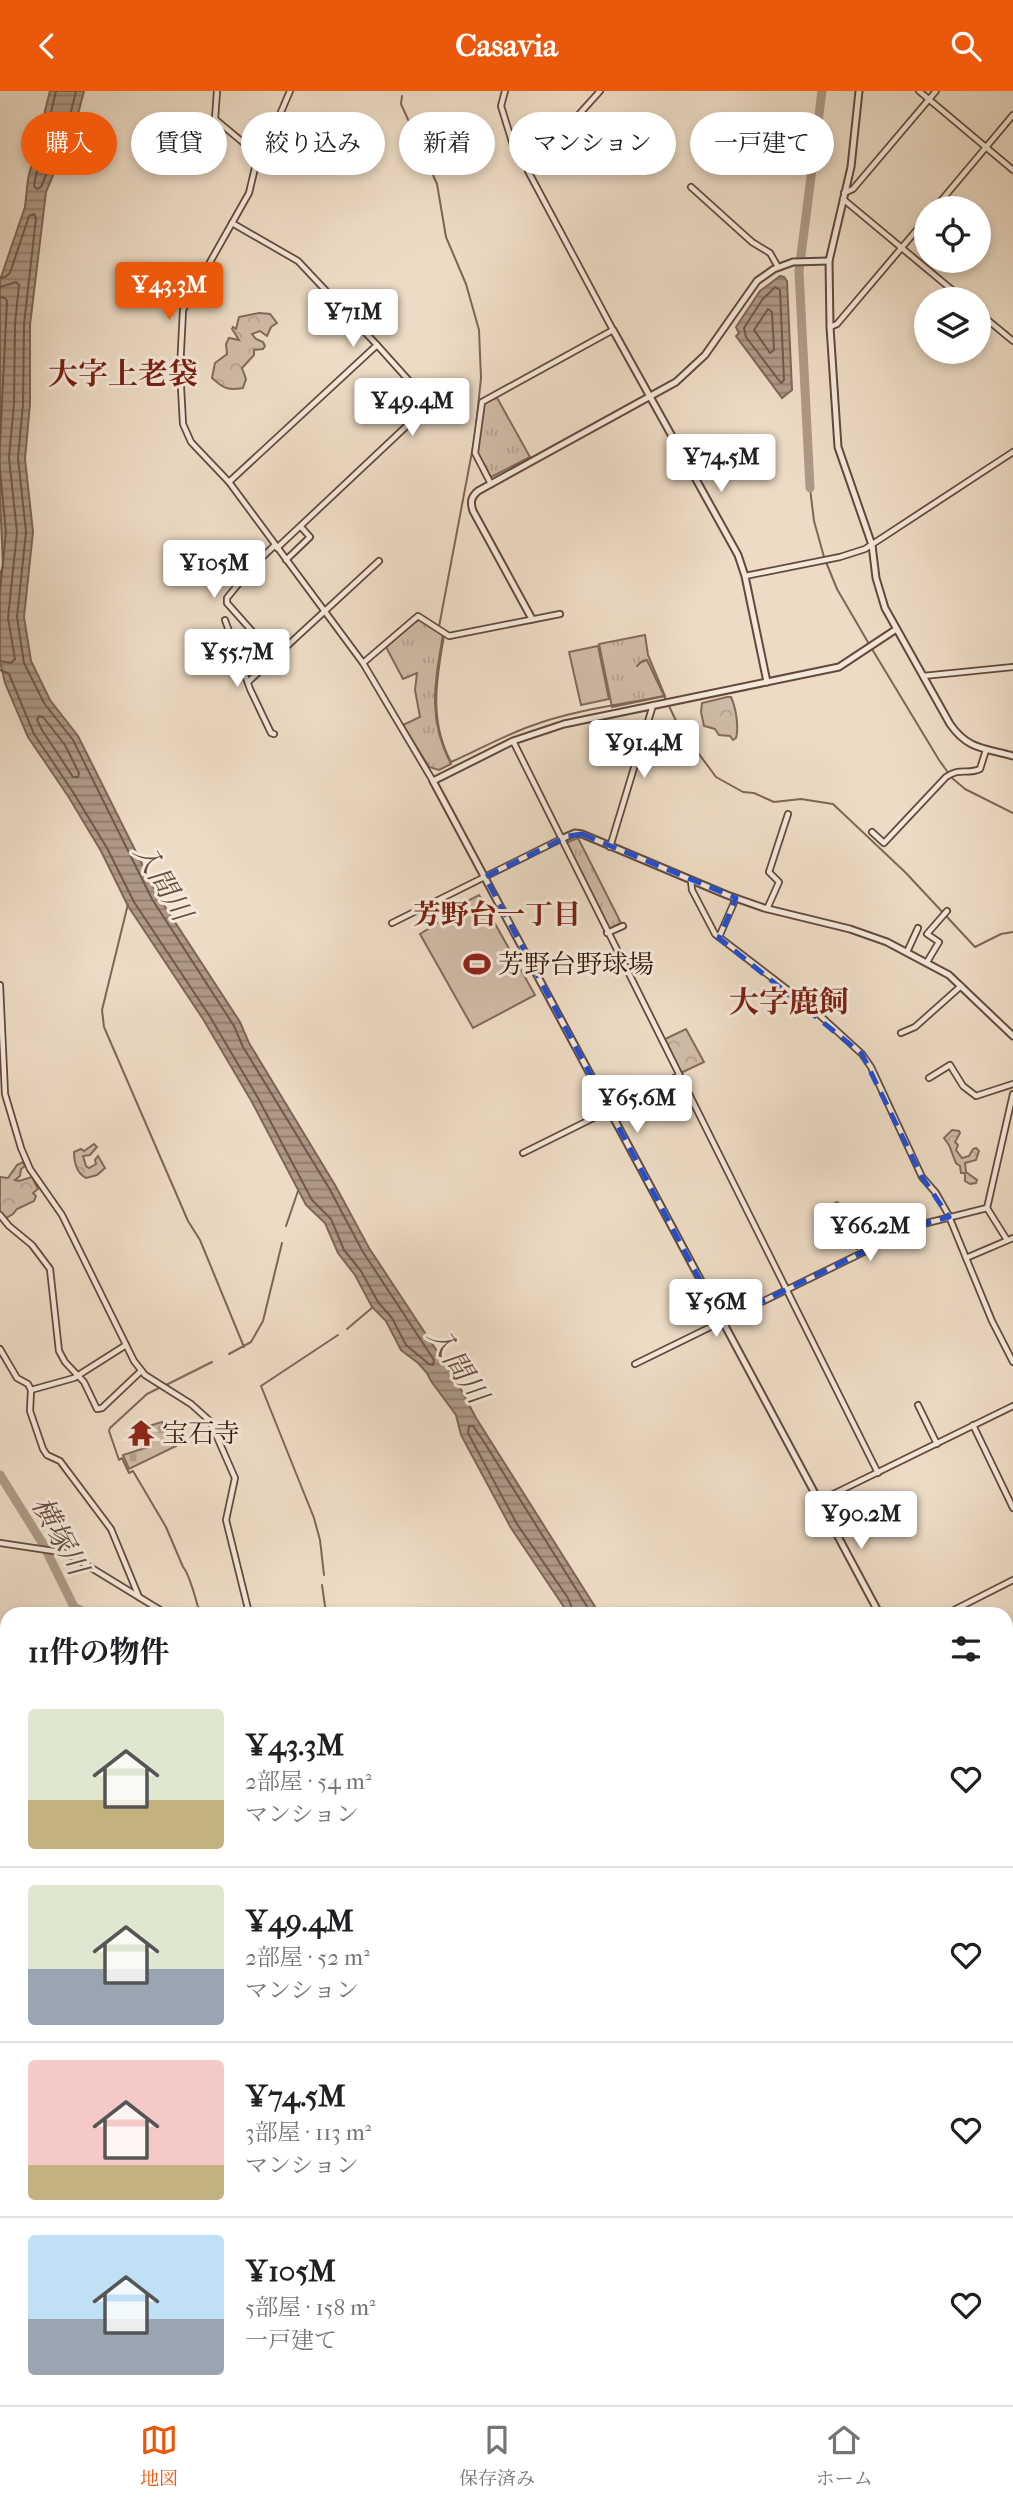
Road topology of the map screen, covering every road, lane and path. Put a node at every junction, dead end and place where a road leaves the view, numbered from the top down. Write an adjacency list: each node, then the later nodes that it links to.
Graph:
1 (217, 91): 13 (street)
2 (290, 91): 9 (street)
3 (505, 91): 12 (street)
4 (600, 91): 10 (street)
5 (859, 91): 19 (street)
6 (919, 91): 8 (street)
7 (936, 91): 8 (street)
8 (929, 99): 14 (street); 19 (street)
9 (281, 112)
10 (581, 112)
11 (1013, 115): 14 (street)
12 (509, 132)
13 (241, 141)
14 (986, 147): 15 (street); 20 (street)
15 (1013, 170)
16 (253, 175): 21 (street)
17 (529, 175): 29 (street)
18 (691, 187): 25 (street)
19 (843, 196): 23 (street); 24 (street)
20 (945, 196)
21 (232, 223): 31 (street); 34 (street)
22 (914, 232): 23 (street)
23 (901, 247): 26 (street); 28 (street)
24 (829, 261): 25 (street); 28 (street)
25 (778, 267): 32 (street)
26 (949, 287)
27 (991, 323): 30 (street)
28 (830, 327): 37 (street)
29 (613, 330): 32 (street); 35 (street)
30 (1013, 341)
31 (377, 345): 34 (street); 36 (street)
32 (651, 396): 35 (street); 41 (street)
33 (1013, 452): 37 (street)
34 (229, 482): 38 (street)
35 (491, 484): 44 (street)
36 (300, 527): 38 (street); 39 (street)
37 (872, 545): 41 (street); 46 (street)
38 (276, 547): 39 (street); 47 (street)
39 (286, 561): 42 (street)
40 (379, 561): 42 (street)
41 (746, 576): 52 (street)
42 (326, 611): 47 (street); 48 (street)
43 (560, 614): 44 (street)
44 (532, 619): 48 (street)
45 (225, 620): 51 (street)
46 (895, 630): 50 (street); 52 (street)
47 (275, 657): 51 (street)
48 (363, 663): 58 (street)
49 (1013, 667): 50 (street)
50 (922, 676): 56 (street)
51 (248, 682): 54 (street)
52 (767, 682): 53 (street)
53 (653, 705): 55 (street); 62 (street)
54 (274, 734)
55 (513, 741): 58 (street); 61 (street)
56 (986, 750): 57 (street); 60 (street)
57 (1013, 756)
58 (433, 781): 63 (street)
59 (788, 814): 66 (street)
60 (872, 832)
61 (561, 839): 62 (street); 63 (street); 71 (street)
62 (610, 847): 64 (street)
63 (485, 877): 68 (street); 85 (street)
64 (691, 881): 65 (street); 72 (street)
65 (736, 898): 66 (street); 72 (street)
66 (767, 909): 73 (street)
67 (947, 911): 74 (street)
68 (392, 923)
69 (623, 926): 71 (street)
70 (918, 928): 73 (street)
71 (607, 933): 79 (street)
72 (719, 937): 89 (street)
73 (906, 953): 74 (street)
74 (927, 962): 76 (street)
75 (0, 985): 83 (street)
76 (961, 986): 77 (street); 78 (street)
77 (901, 1033)
78 (1013, 1036)
79 (678, 1076): 85 (street); 92 (street)
80 (929, 1078): 81 (street)
81 (1013, 1084)
82 (1013, 1094): 87 (street)
83 (7, 1100): 84 (street); 94 (street)
84 (0, 1102)
85 (609, 1110): 86 (street); 93 (street)
86 (523, 1153)
87 (987, 1208): 89 (street); 90 (street)
88 (0, 1215): 99 (street)
89 (949, 1217): 91 (street); 92 (street)
90 (1010, 1239): 91 (street)
91 (966, 1258): 96 (street)
92 (785, 1290): 93 (street); 105 (street)
93 (722, 1321): 97 (street); 106 (street)
94 (126, 1345): 98 (street); 99 (street)
95 (0, 1349): 100 (street)
96 (1013, 1362)
97 (635, 1364)
98 (141, 1371): 99 (street); 112 (street)
99 (80, 1375): 100 (street)
100 (31, 1390): 110 (street)
101 (918, 1405): 104 (street)
102 (1013, 1406): 103 (street)
103 (972, 1425): 104 (street); 107 (street)
104 (937, 1444): 105 (street)
105 (878, 1473): 106 (street)
106 (819, 1501): 113 (street)
107 (1013, 1508)
108 (0, 1543): 110 (street)
109 (1013, 1580): 114 (street)
110 (139, 1597): 111 (street)
111 (155, 1607)
112 (248, 1607)
113 (876, 1607)
114 (960, 1607)

